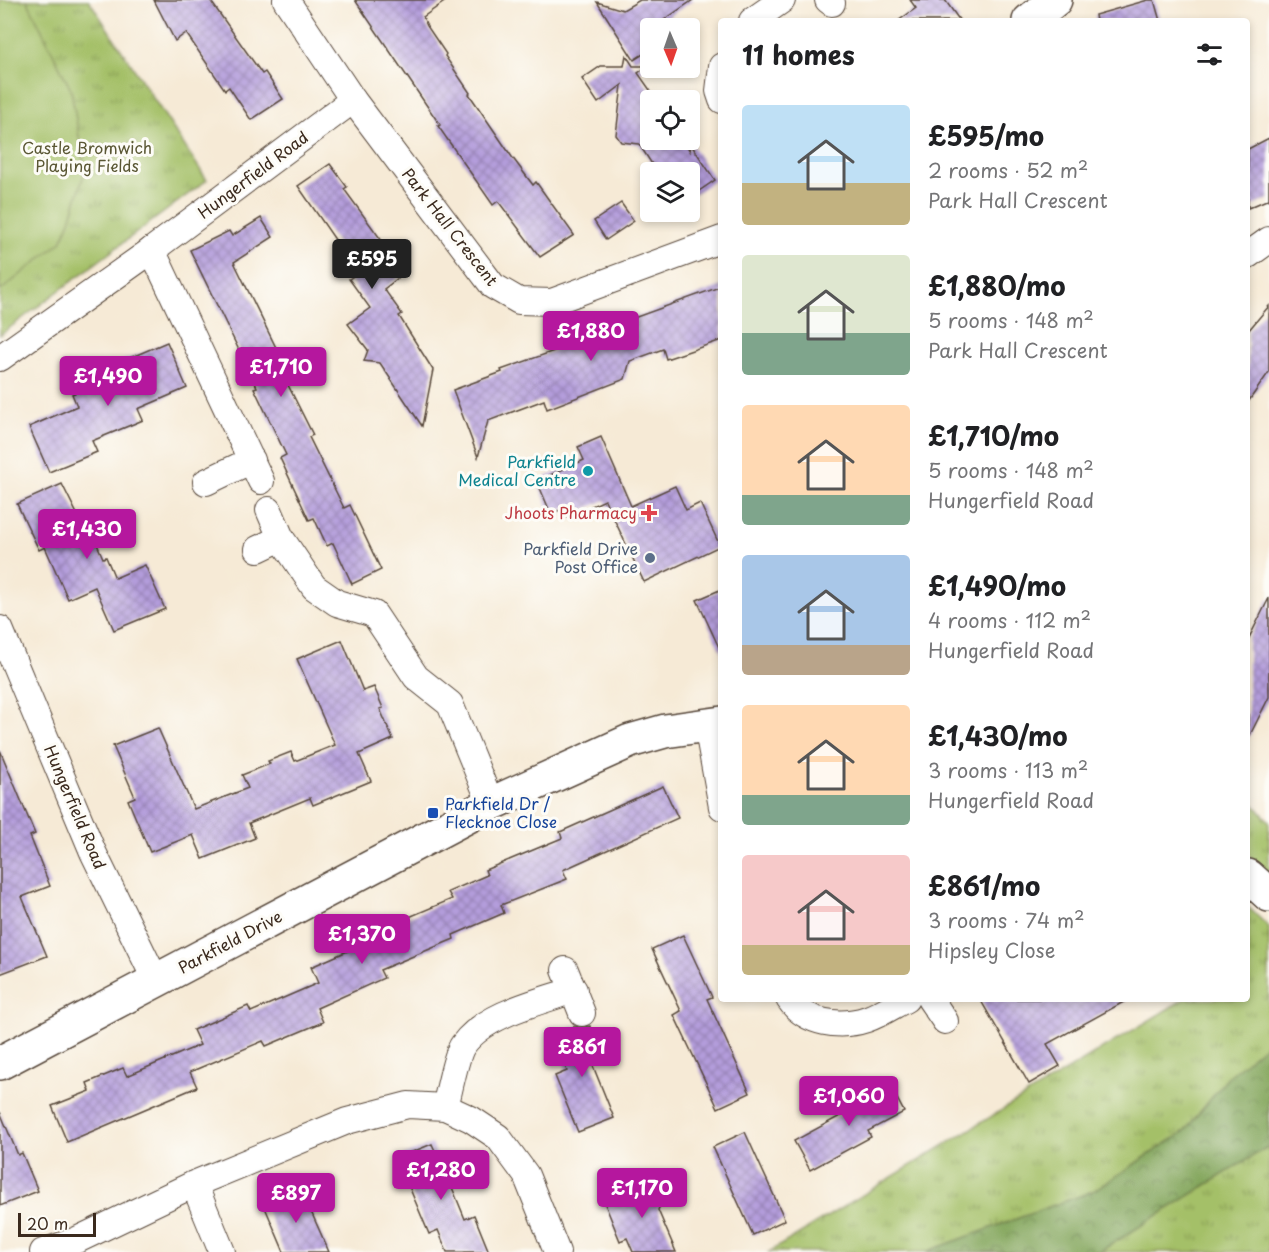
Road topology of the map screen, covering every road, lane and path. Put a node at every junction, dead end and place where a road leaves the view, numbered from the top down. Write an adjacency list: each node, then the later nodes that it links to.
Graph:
1 (286, 0): 6 (street, Park Hall Crescent)
2 (782, 0): 4 (street)
3 (1055, 0): 5 (street)
4 (756, 18)
5 (1033, 18)
6 (353, 100): 7 (street, Park Hall Crescent); 9 (street, Hungerfield Road)
7 (718, 240)
8 (1269, 240): 10 (street)
9 (152, 250): 11 (street, Hungerfield Road); 12 (street)
10 (1250, 254)
11 (0, 358)
12 (206, 482)
13 (269, 510): 14 (street)
14 (281, 538): 15 (street); 20 (street)
15 (258, 549)
16 (0, 629): 17 (street, Hungerfield Road)
17 (6, 661): 23 (street, Hungerfield Road)
18 (714, 724): 19 (street); 20 (street, Parkfield Drive)
19 (718, 766)
20 (491, 804): 23 (street, Parkfield Drive)
21 (1250, 878): 22 (street)
22 (1269, 896)
23 (156, 981): 29 (street, Parkfield Drive)
24 (574, 991): 30 (street)
25 (791, 1002): 26 (street)
26 (900, 1002)
27 (932, 1002): 28 (street)
28 (945, 1021)
29 (0, 1063)
30 (445, 1107): 31 (street); 34 (street)
31 (194, 1184): 32 (street); 33 (street)
32 (43, 1252)
33 (222, 1252)
34 (557, 1252)

